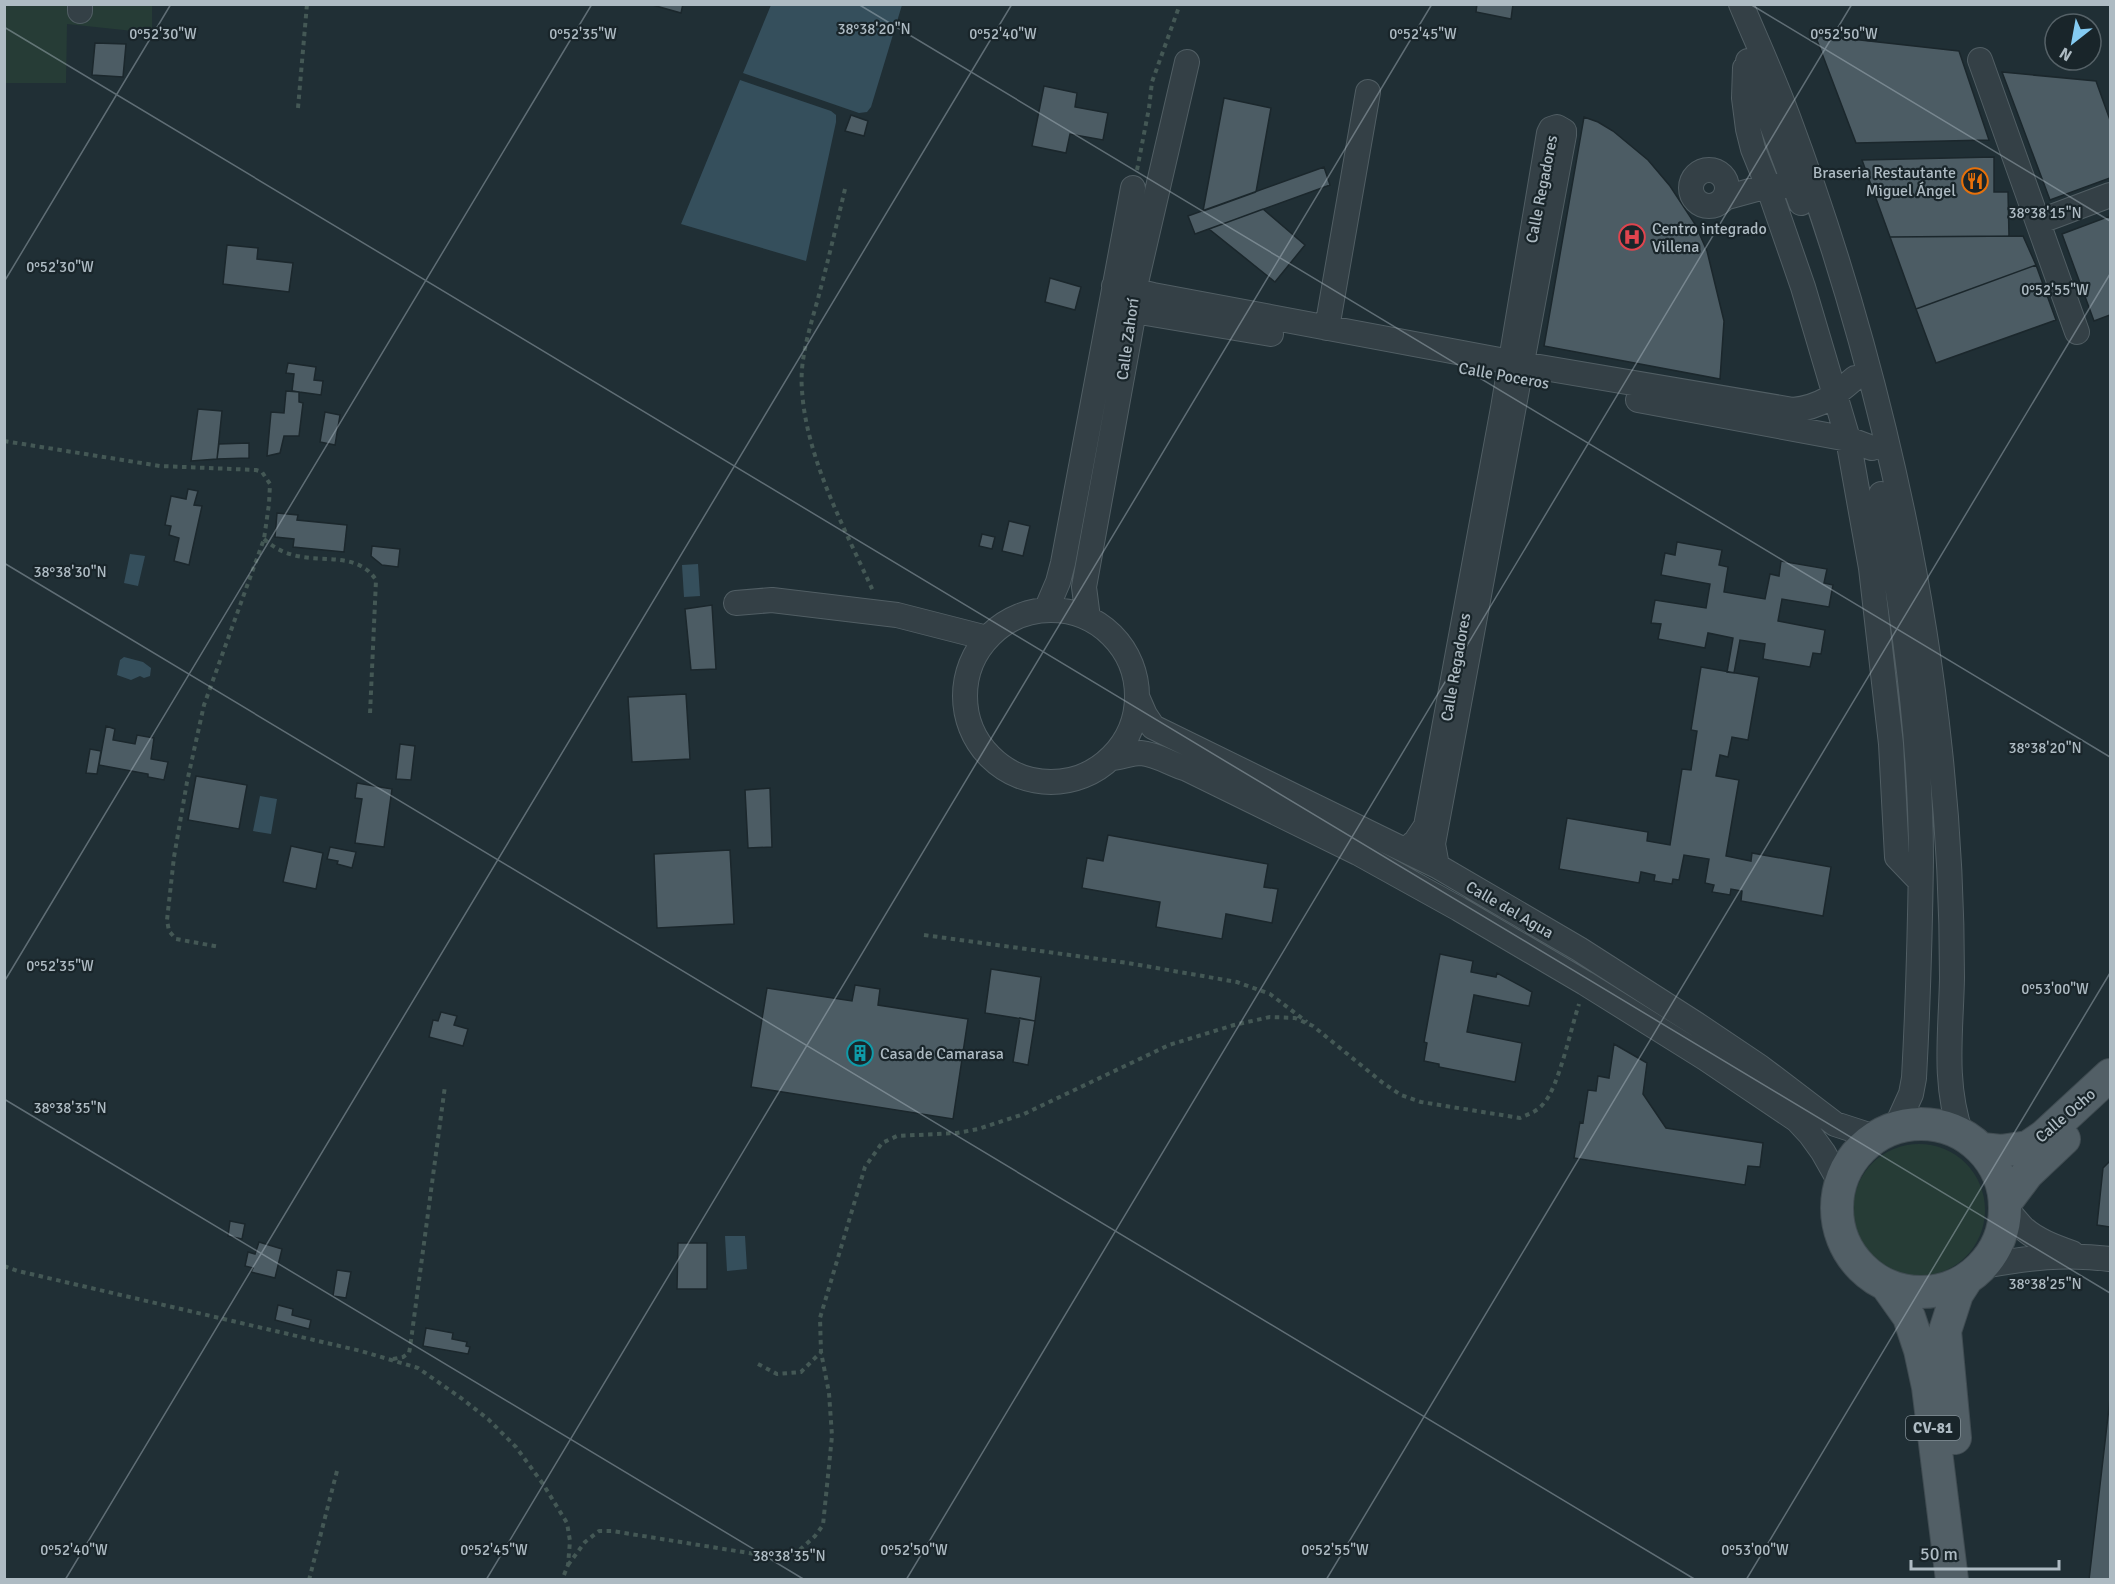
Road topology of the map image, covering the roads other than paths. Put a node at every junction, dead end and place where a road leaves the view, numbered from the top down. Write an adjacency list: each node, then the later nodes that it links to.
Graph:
1 (1731, 4): 3 (street)
2 (1741, 4): 10 (street)
3 (1745, 53): 7 (street); 10 (street)
4 (1980, 60): 12 (street)
5 (1187, 62): 13 (street, Calle Zahorí)
6 (1368, 92): 14 (street)
7 (1753, 149): 8 (street); 8 (street)
8 (1768, 186): 10 (street); 18 (street)
9 (1133, 188): 13 (street, Calle Zahorí)
10 (1805, 191): 17 (street); 33 (street)
11 (2110, 195): 12 (street)
12 (2038, 222): 15 (street)
13 (1128, 296): 14 (street, Calle Poceros); 16 (street, Calle Poceros); 22 (street, Calle Zahorí); 23 (street, Calle Zahorí)
14 (1327, 328): 16 (street, Calle Poceros)
15 (2077, 332)
16 (1515, 370): 16 (street, Calle Regadores); 18 (street, Calle Poceros); 19 (street, Calle Poceros); 27 (street, Calle Regadores); 28 (street, Calle Regadores)
17 (1855, 378): 18 (street, Calle Poceros); 20 (street)
18 (1836, 394): 19 (street)
19 (1848, 439): 20 (street, Calle Poceros); 29 (street)
20 (1872, 448): 29 (street)
21 (736, 603): 24 (street)
22 (1046, 610): 23 (street); 24 (street)
23 (1088, 618): 25 (street)
24 (987, 638): 26 (street)
25 (1138, 699): 26 (street); 27 (street, Calle del Agua)
26 (1113, 758): 34 (street, Calle del Agua)
27 (1406, 850): 28 (street, Calle del Agua)
28 (1437, 866): 32 (street, Calle del Agua)
29 (1920, 881): 32 (street)
30 (2110, 1075): 33 (main road, Calle Ocho)
31 (2110, 1099): 35 (main road, Calle Ocho)
32 (1886, 1132): 33 (main road); 34 (main road)
33 (1971, 1141): 35 (main road)
34 (1840, 1182): 39 (main road)
35 (2006, 1206): 36 (street); 38 (main road)
36 (2080, 1255): 37 (street); 38 (street)
37 (2110, 1259)
38 (1975, 1273): 39 (main road); 41 (main road, CV-81)
39 (1887, 1286): 40 (main road, CV-81)
40 (1953, 1580)
41 (1963, 1580)

